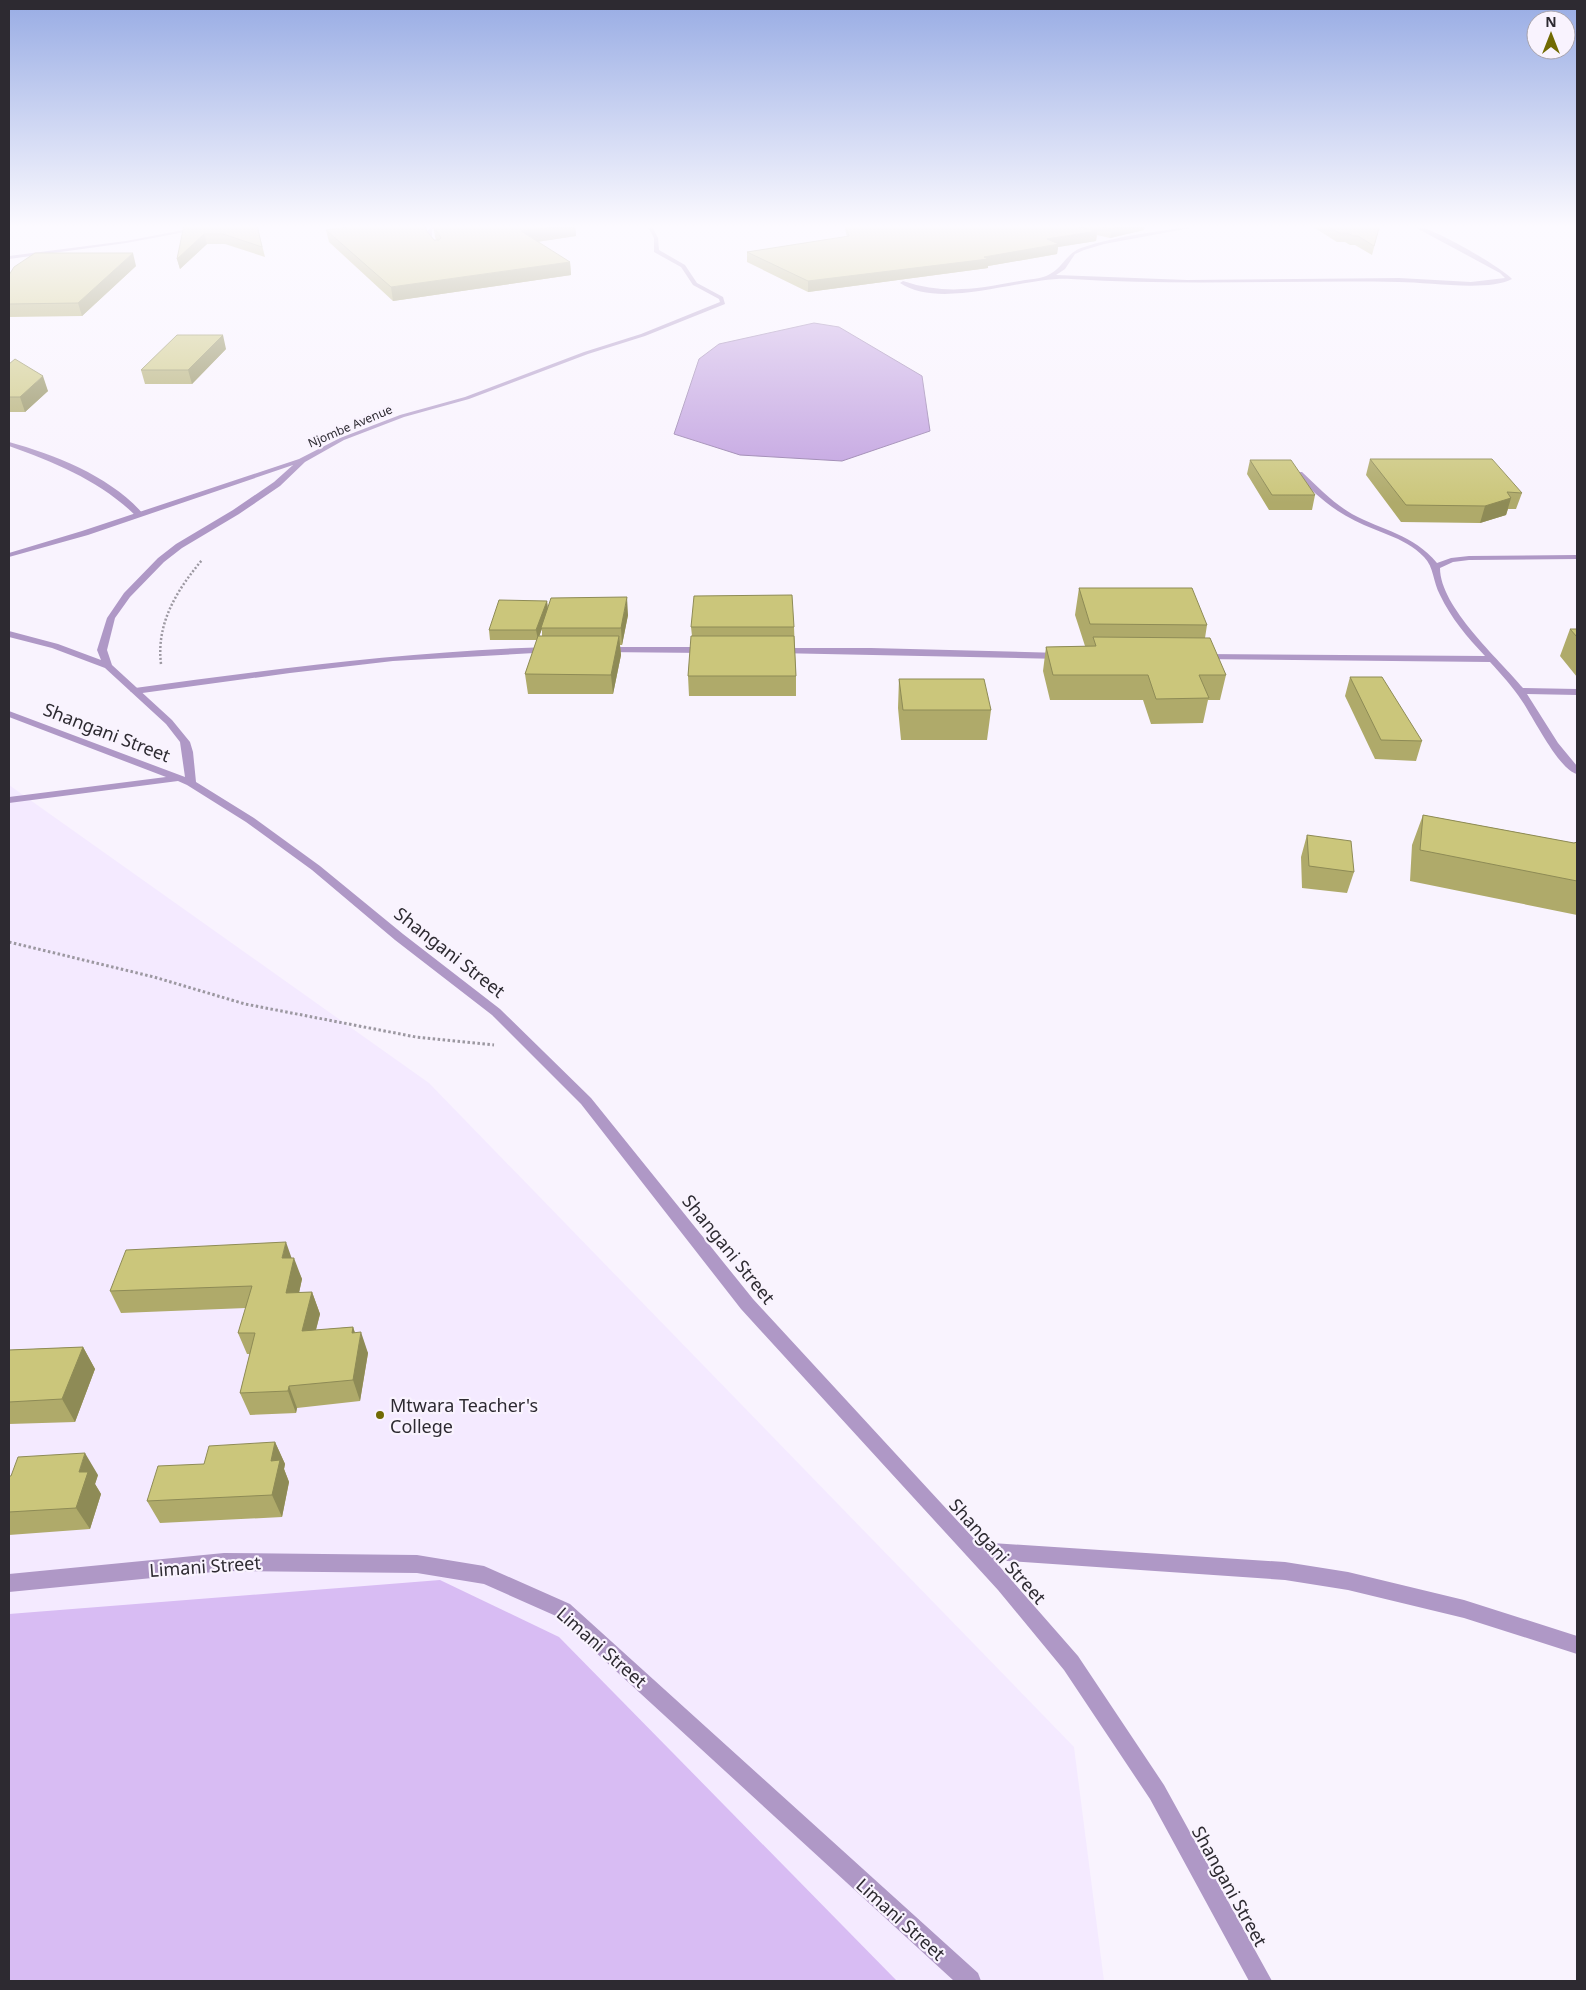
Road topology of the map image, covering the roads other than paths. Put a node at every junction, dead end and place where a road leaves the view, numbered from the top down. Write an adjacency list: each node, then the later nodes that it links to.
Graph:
1 (686, 318): 3 (street, Njombe Avenue)
2 (9, 444): 5 (street)
3 (302, 460): 5 (street); 17 (street, Njombe Avenue)
4 (1299, 474): 8 (street)
5 (140, 515): 6 (street)
6 (9, 555)
7 (1577, 557): 8 (street)
8 (1436, 567): 16 (street)
9 (9, 634): 17 (street)
10 (555, 650): 18 (street)
11 (593, 650): 12 (street)
12 (719, 650)
13 (766, 651): 14 (street)
14 (1070, 656)
15 (1187, 657): 16 (street)
16 (1491, 659): 19 (street)
17 (108, 666): 18 (street)
18 (135, 691): 23 (street)
19 (1520, 691): 20 (street); 22 (street)
20 (1577, 692)
21 (9, 714): 23 (street, Shangani Street)
22 (1577, 771)
23 (185, 781): 24 (street); 25 (street, Shangani Street)
24 (9, 800)
25 (973, 1550): 27 (street); 29 (street, Shangani Street)
26 (9, 1583): 28 (street, Limani Street)
27 (1577, 1645)
28 (970, 1981)
29 (1261, 1981)

